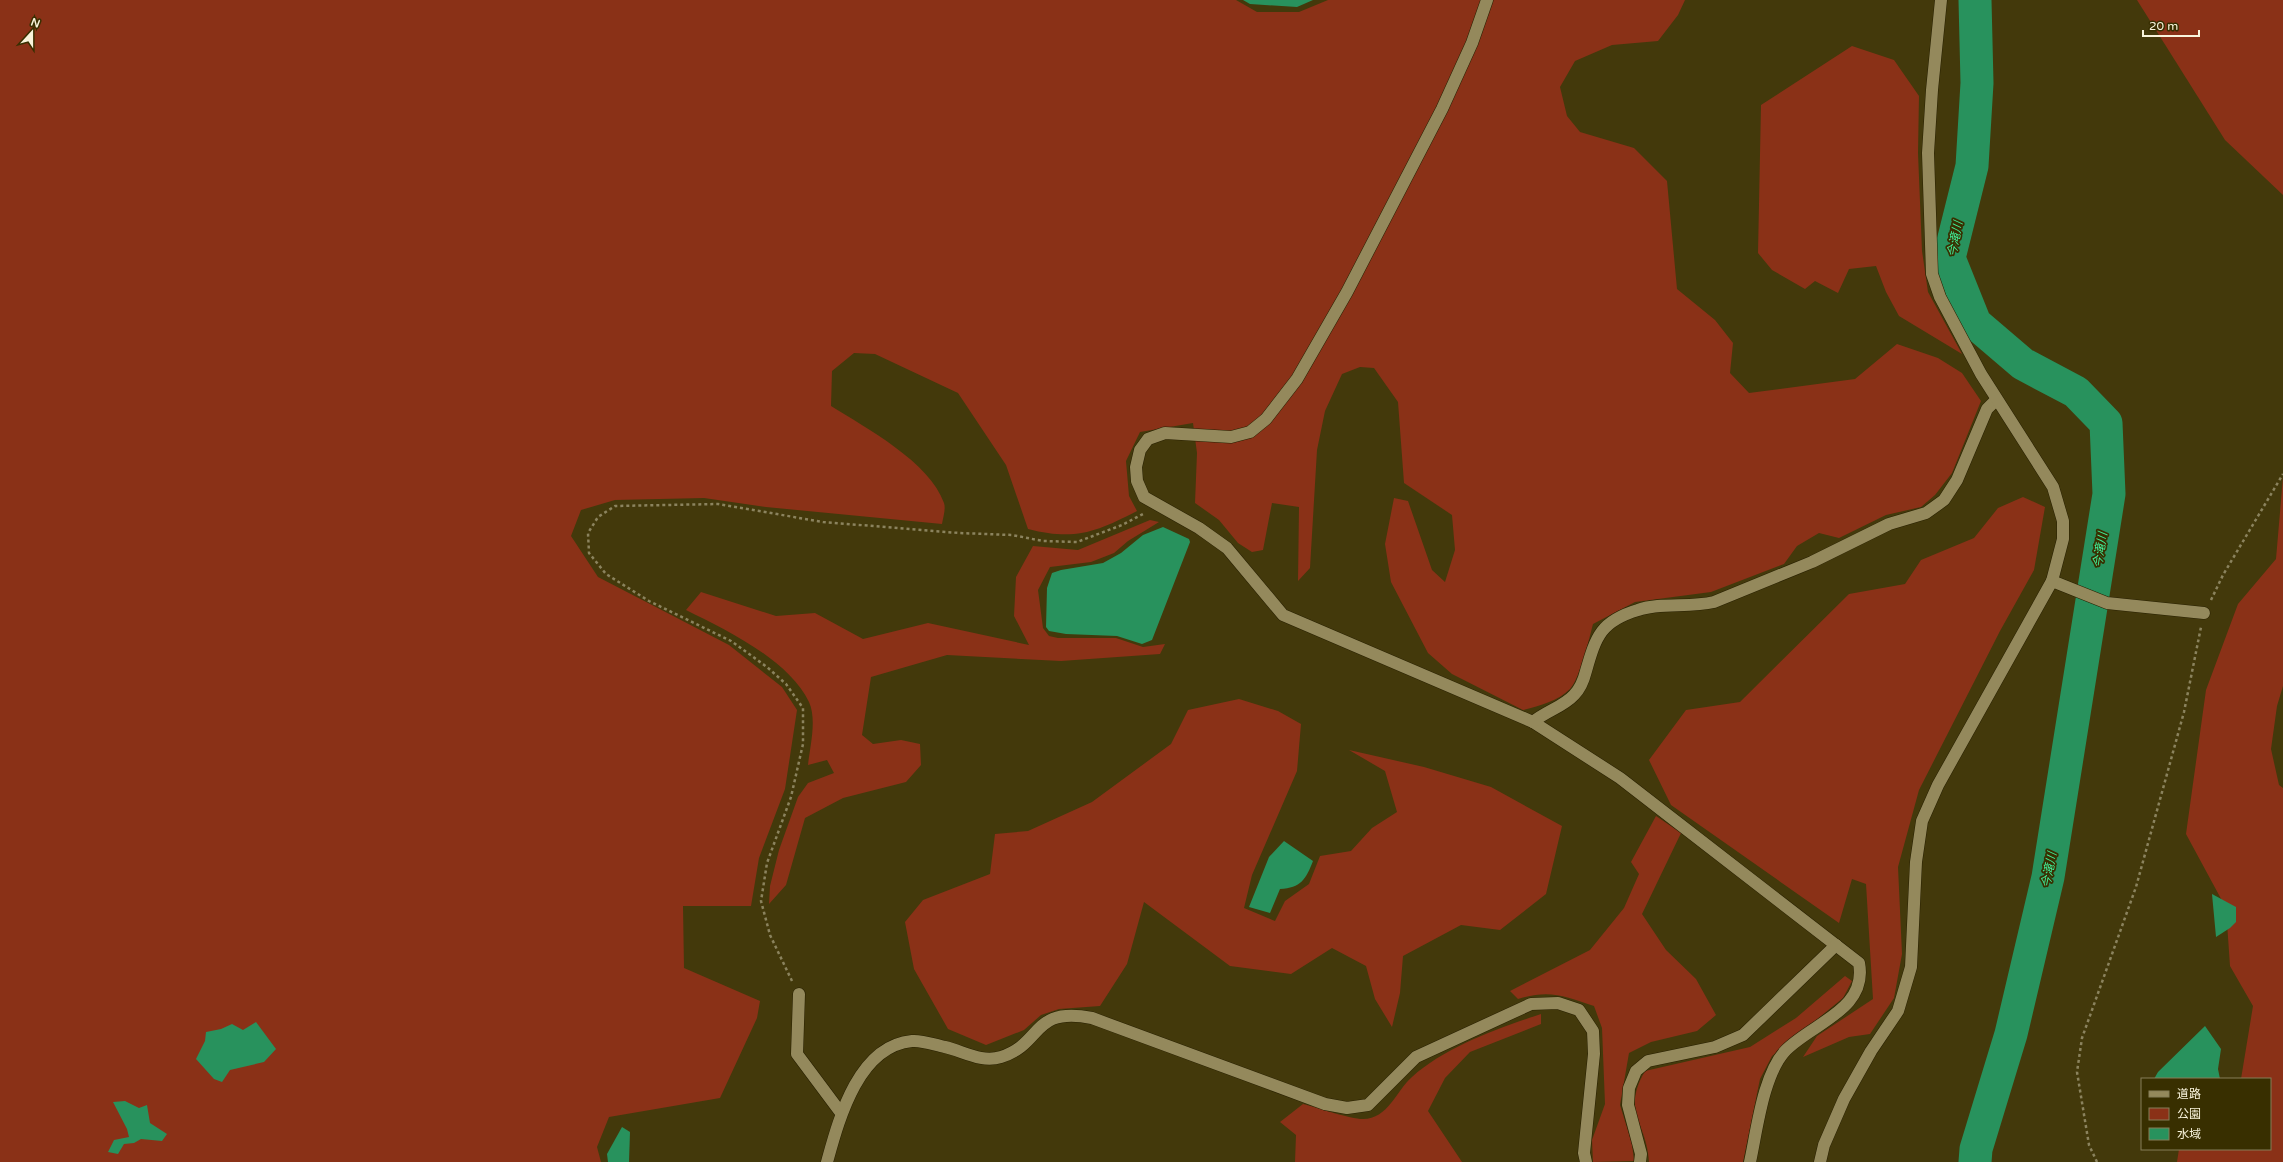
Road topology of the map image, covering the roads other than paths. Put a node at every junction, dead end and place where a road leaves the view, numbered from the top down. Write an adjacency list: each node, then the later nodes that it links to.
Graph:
1 (1487, 0): 6 (street)
2 (1941, 0): 3 (street)
3 (1996, 400): 4 (street); 6 (street)
4 (2052, 581): 5 (street); 14 (street)
5 (2204, 614)
6 (1533, 722): 7 (street)
7 (1836, 945): 12 (street); 13 (street)
8 (799, 994): 9 (street)
9 (841, 1113): 10 (street); 11 (street)
10 (826, 1162)
11 (1586, 1162)
12 (1640, 1162)
13 (1750, 1162)
14 (1820, 1162)

